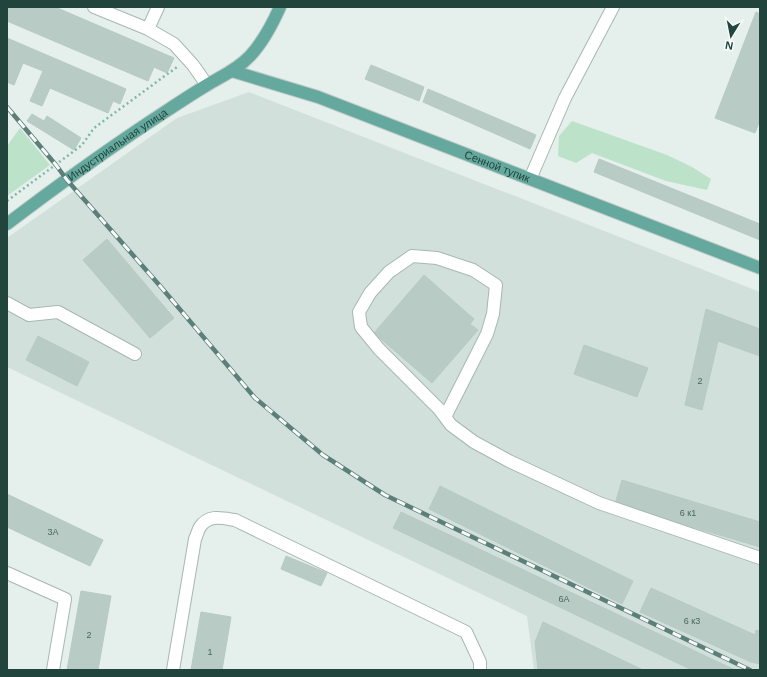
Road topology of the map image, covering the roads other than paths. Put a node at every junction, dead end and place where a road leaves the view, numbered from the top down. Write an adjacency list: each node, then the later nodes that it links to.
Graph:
1 (94, 7): 5 (street)
2 (158, 7): 5 (street)
3 (280, 7): 6 (main road, Индустриальная улица)
4 (613, 7): 8 (street)
5 (148, 29): 7 (street)
6 (232, 71): 7 (main road, Индустриальная улица); 8 (main road, Сенной тупик)
7 (207, 85): 9 (main road, Индустриальная улица)
8 (530, 179): 10 (main road, Сенной тупик)
9 (7, 224)
10 (760, 268)
11 (7, 303): 12 (street)
12 (135, 354)
13 (445, 417): 13 (street); 14 (street)
14 (760, 558)
15 (7, 573): 16 (street)
16 (53, 670)
17 (173, 670): 18 (street)
18 (480, 670)

